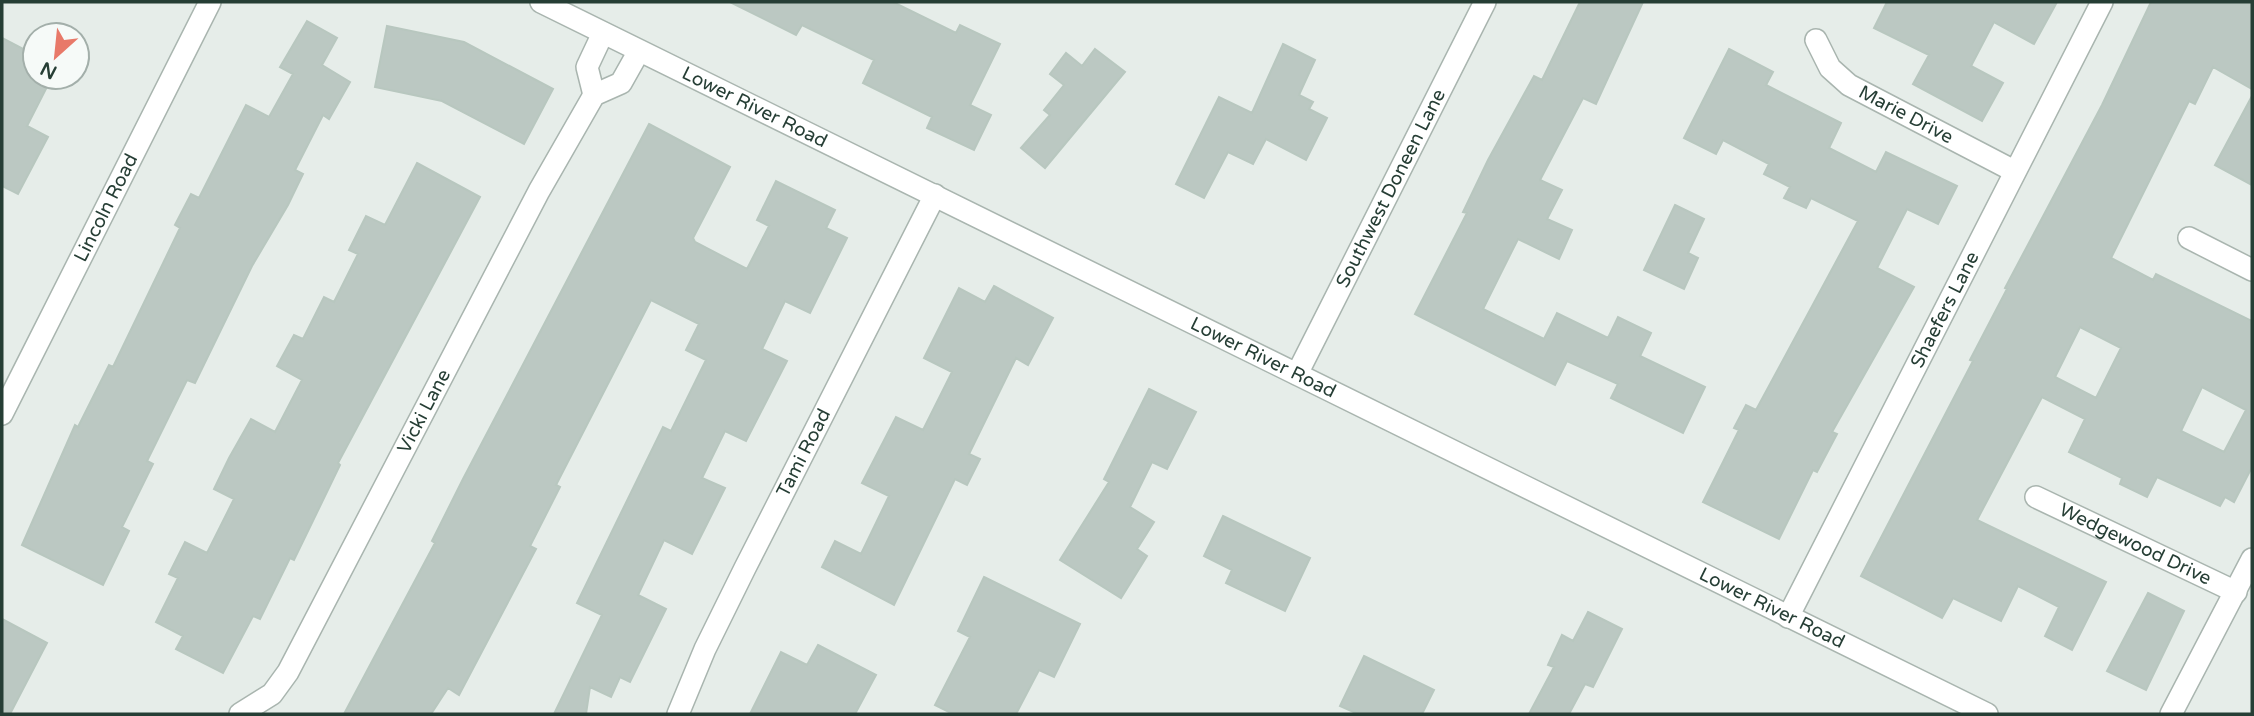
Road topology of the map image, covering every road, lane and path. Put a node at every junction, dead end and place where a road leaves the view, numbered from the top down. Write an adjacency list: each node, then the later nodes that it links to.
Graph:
1 (541, 2): 5 (street, Lower River Road)
2 (1485, 2): 13 (street, Southwest Doneen Lane)
3 (2102, 2): 9 (street, Shaefers Lane)
4 (211, 4): 14 (street, Lincoln Road)
5 (603, 33): 7 (street, Lower River Road); 8 (street)
6 (1816, 40): 9 (street, Marie Drive)
7 (639, 51): 8 (street); 10 (street, Lower River Road)
8 (594, 95): 19 (street, Vicki Lane)
9 (2014, 171): 18 (street, Shaefers Lane)
10 (935, 195): 13 (street, Lower River Road); 20 (street, Tami Road)
11 (2189, 238): 12 (street)
12 (2252, 270)
13 (1297, 374): 18 (street, Lower River Road)
14 (2, 414)
15 (2036, 497): 17 (street, Wedgewood Drive)
16 (2252, 559): 17 (street)
17 (2235, 592): 22 (street)
18 (1788, 617): 21 (street, Lower River Road)
19 (240, 714)
20 (678, 714)
21 (1987, 714)
22 (2172, 714)

